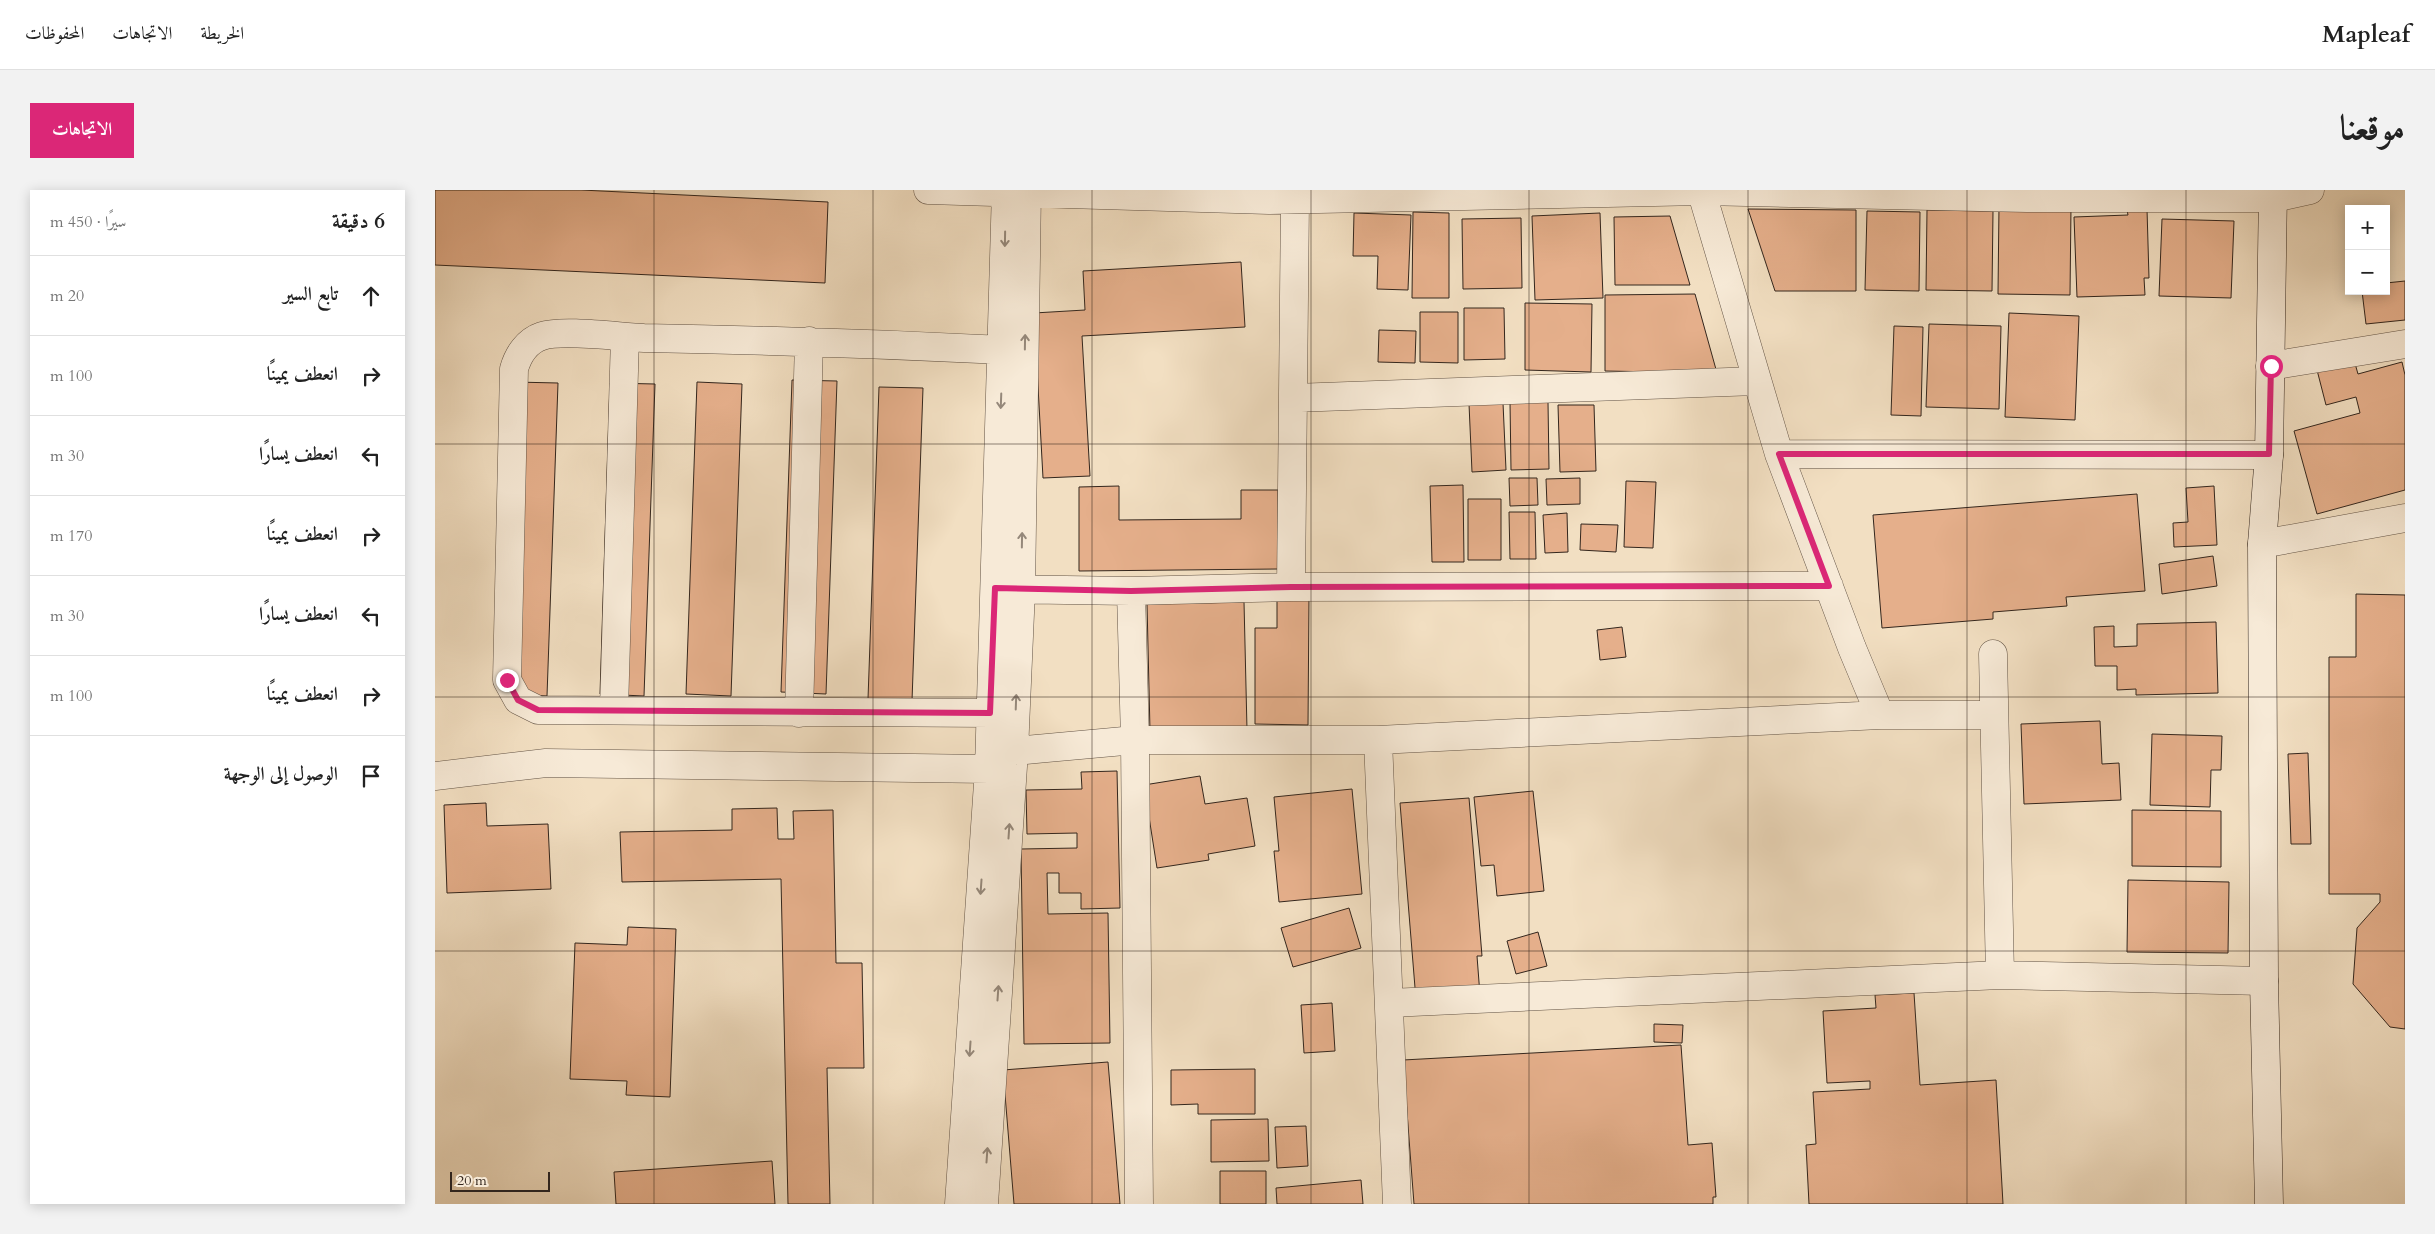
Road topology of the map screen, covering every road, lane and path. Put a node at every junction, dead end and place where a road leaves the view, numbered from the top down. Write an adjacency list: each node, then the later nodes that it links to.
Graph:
1 (928, 190): 4 (street)
2 (2310, 190): 5 (street)
3 (1702, 191): 5 (street); 6 (street); 12 (street)
4 (1017, 192): 6 (street); 10 (street, one-way to 10); 20 (street, one-way to 4)
5 (2273, 194): 11 (street)
6 (1278, 196): 13 (street)
7 (625, 337): 8 (street); 23 (street); 23 (street)
8 (809, 341): 10 (street); 24 (street)
9 (2405, 344): 11 (street)
10 (1003, 350): 20 (street, one-way to 20)
11 (2271, 366): 15 (street)
12 (1756, 381): 13 (street); 14 (street)
13 (1294, 398): 19 (street)
14 (1779, 454): 15 (street); 18 (street)
15 (2269, 454): 17 (street)
16 (2405, 518): 17 (street)
17 (2262, 544): 34 (street)
18 (1829, 586): 19 (street); 26 (street)
19 (1291, 587): 21 (street)
20 (1008, 589): 21 (street); 25 (street); 30 (street, one-way to 20)
21 (1131, 591): 28 (street)
22 (1993, 654): 27 (street)
23 (614, 709): 24 (street)
24 (799, 713): 25 (street)
25 (990, 713): 31 (street)
26 (1880, 715): 27 (street); 29 (street)
27 (1994, 715): 33 (street)
28 (1135, 740): 29 (street); 30 (street); 38 (street)
29 (1378, 740): 35 (street)
30 (1014, 751): 31 (street); 37 (street, one-way to 30)
31 (989, 769): 32 (street); 36 (street, one-way to 36)
32 (435, 776)
33 (2000, 975): 34 (street); 35 (street)
34 (2264, 981): 40 (street)
35 (1390, 1002): 39 (street)
36 (959, 1204)
37 (984, 1204)
38 (1139, 1204)
39 (1397, 1204)
40 (2269, 1204)

